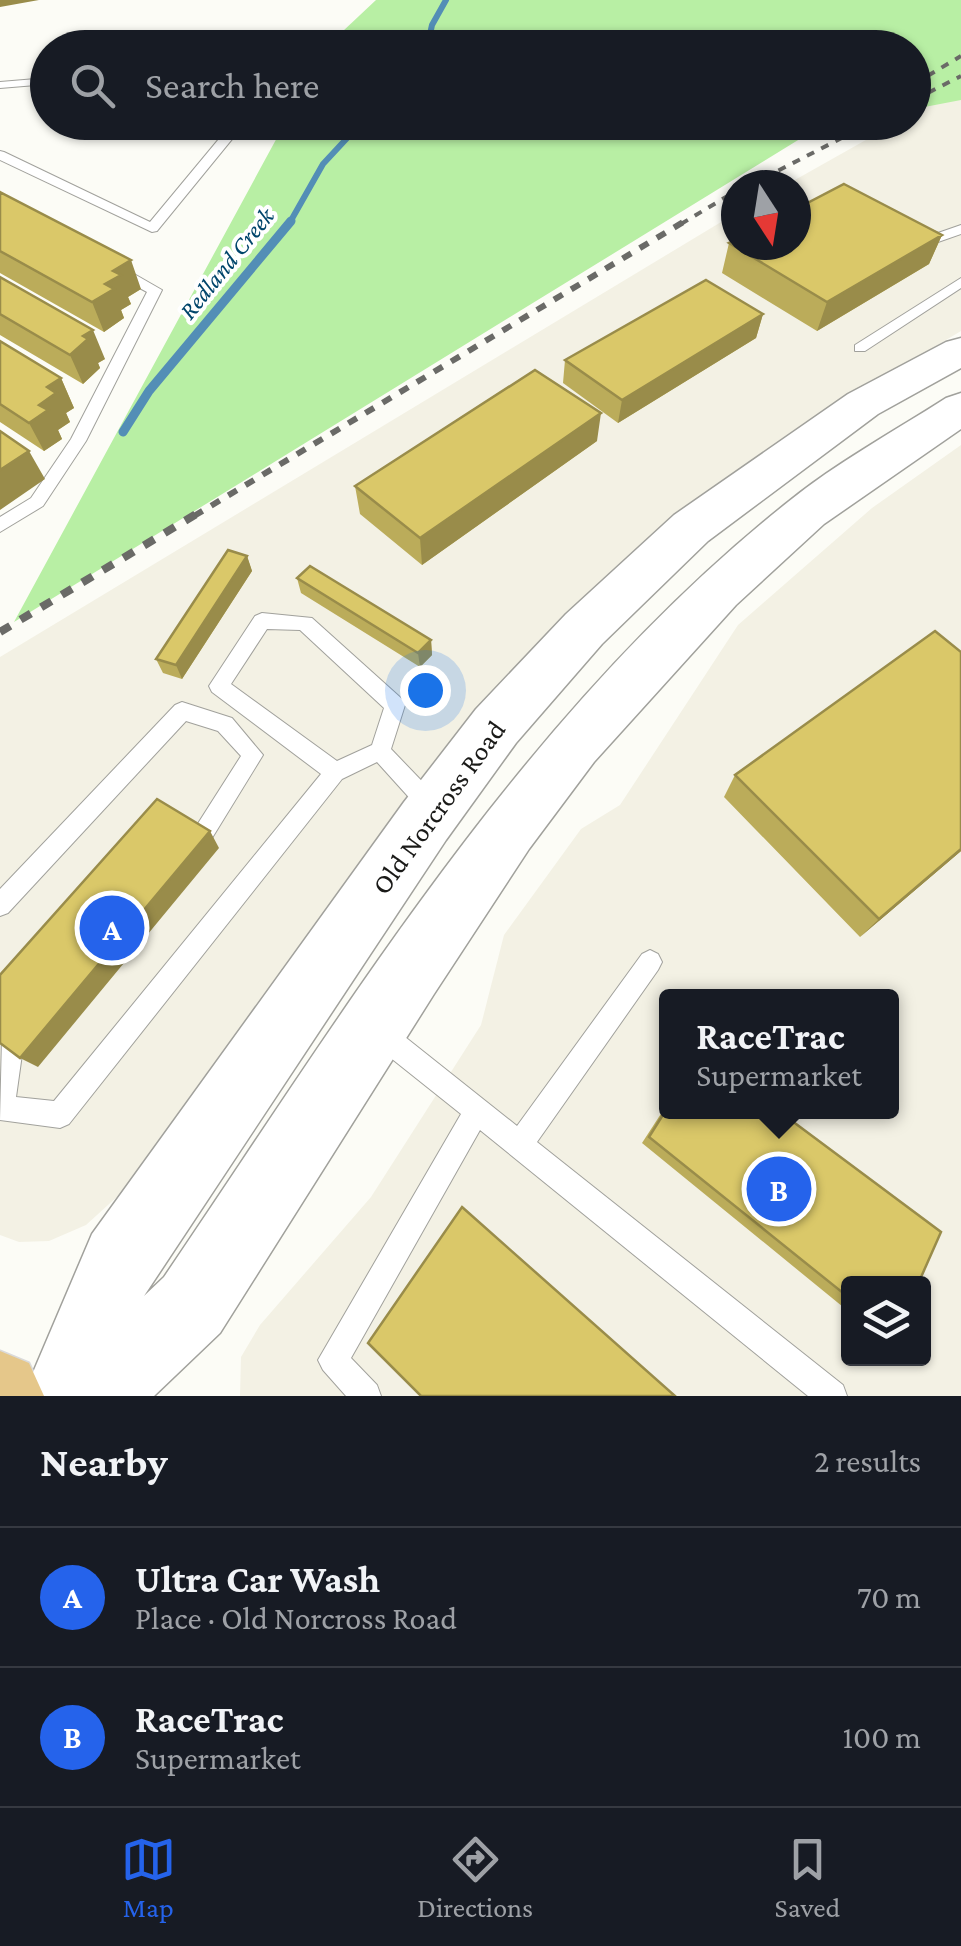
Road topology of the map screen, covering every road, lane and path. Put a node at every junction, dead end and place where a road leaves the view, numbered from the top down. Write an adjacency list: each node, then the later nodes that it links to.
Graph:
1 (30, 82): 2 (lane)
2 (0, 85)
3 (225, 140): 4 (lane)
4 (0, 154)
5 (898, 217): 6 (lane)
6 (961, 229)
7 (104, 263): 12 (lane)
8 (961, 282): 9 (lane)
9 (860, 348)
10 (961, 351): 15 (main road, Old Norcross Road)
11 (961, 408): 19 (main road)
12 (0, 526)
13 (380, 751): 14 (lane); 14 (lane); 15 (lane)
14 (334, 772): 20 (lane)
15 (434, 808): 23 (main road, Old Norcross Road)
16 (201, 836): 17 (lane)
17 (0, 905)
18 (650, 962): 22 (lane)
19 (373, 1028): 21 (lane); 24 (main road)
20 (11, 1047)
21 (477, 1112): 22 (lane); 25 (lane)
22 (519, 1145): 26 (lane)
23 (64, 1396)
24 (95, 1396)
25 (366, 1396)
26 (832, 1396)

